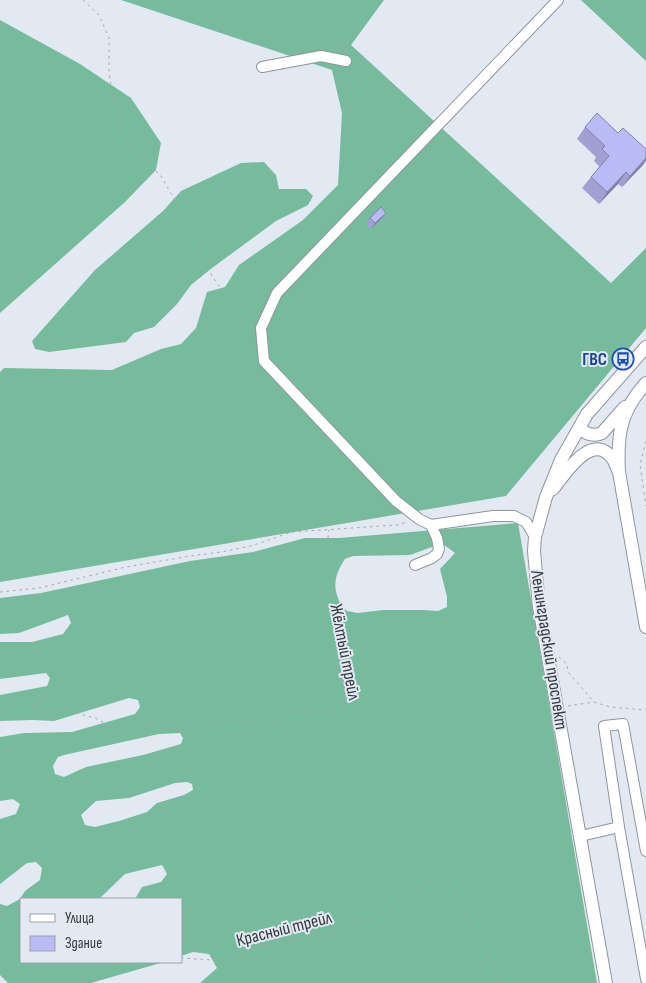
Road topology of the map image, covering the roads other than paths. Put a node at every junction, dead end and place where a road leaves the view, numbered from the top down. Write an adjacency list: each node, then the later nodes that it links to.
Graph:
1 (558, 0): 10 (lane)
2 (346, 61): 3 (lane)
3 (262, 67)
4 (646, 347): 7 (main road, Ленинградский проспект)
5 (646, 383): 6 (main road)
6 (636, 394): 7 (main road); 8 (main road)
7 (579, 428): 9 (main road, Ленинградский проспект)
8 (619, 472): 9 (main road); 13 (main road)
9 (546, 497): 11 (main road, Ленинградский проспект)
10 (431, 525): 11 (lane); 12 (lane)
11 (534, 537): 16 (main road, Ленинградский проспект)
12 (415, 565)
13 (642, 575): 14 (main road)
14 (646, 627)
15 (618, 827): 16 (lane); 17 (lane); 18 (lane)
16 (580, 836): 19 (main road, Ленинградский проспект)
17 (646, 851)
18 (646, 979)
19 (606, 983)

